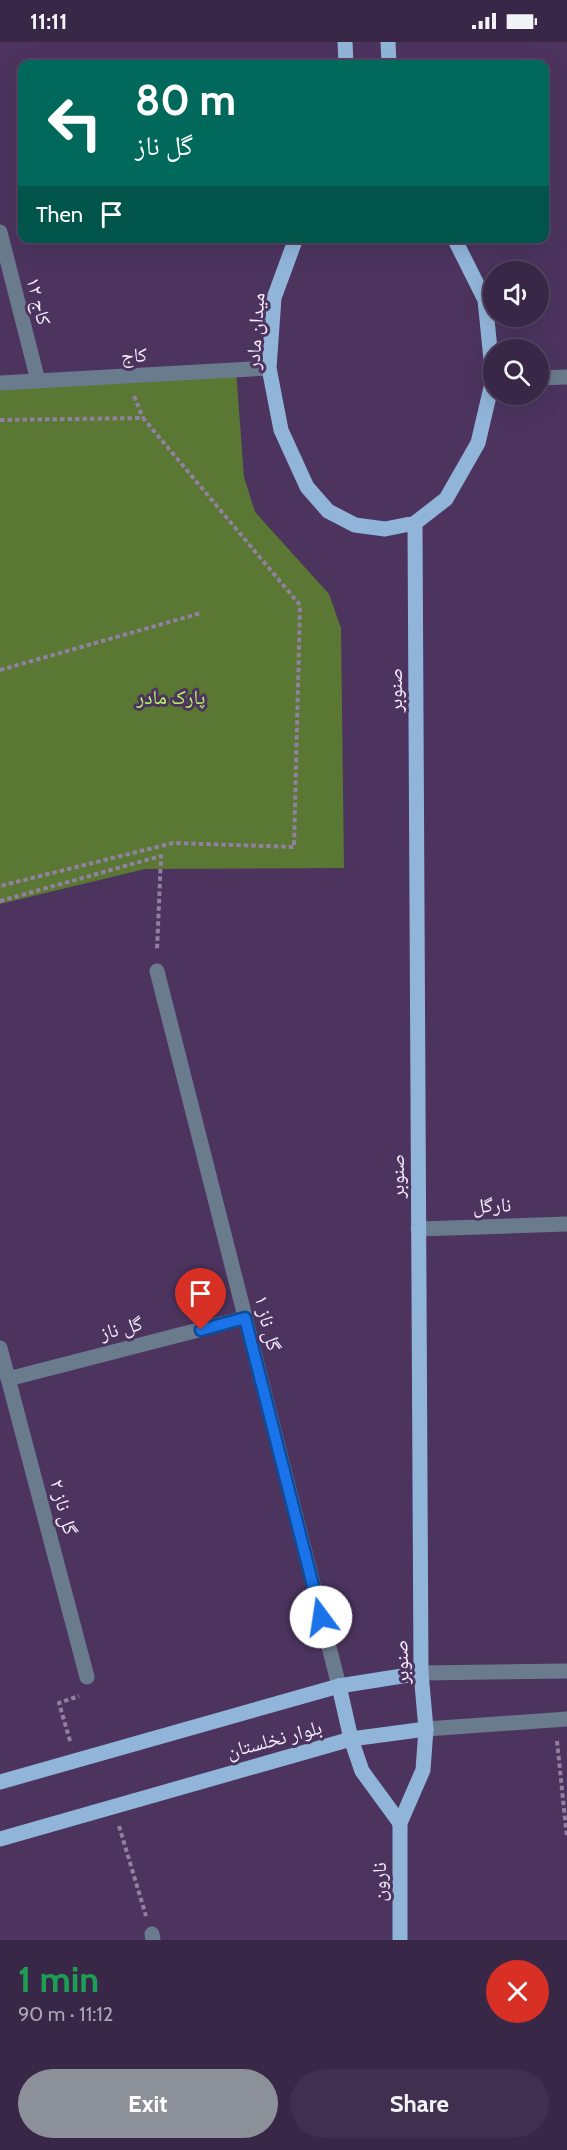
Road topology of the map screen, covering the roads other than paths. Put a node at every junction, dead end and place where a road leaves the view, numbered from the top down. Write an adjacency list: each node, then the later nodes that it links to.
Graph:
1 (345, 42): 3 (main road)
2 (388, 42): 4 (main road)
3 (346, 60)
4 (389, 60)
5 (0, 232): 12 (street, کاج ۱۲)
6 (294, 243): 9 (main road, میدان مادر)
7 (456, 243): 8 (main road, میدان مادر)
8 (489, 339)
9 (270, 368): 12 (street, کاج); 15 (main road, میدان مادر)
10 (567, 377): 11 (street)
11 (549, 378)
12 (38, 381): 13 (street, کاج)
13 (0, 383)
14 (487, 405): 15 (main road, میدان مادر)
15 (415, 523): 18 (main road, صنوبر)
16 (157, 971): 19 (street, گل ناز ۱)
17 (567, 1224): 18 (street, نارگل)
18 (418, 1229): 23 (main road, صنوبر)
19 (245, 1318): 21 (street, گل ناز); 25 (street, گل ناز ۱)
20 (0, 1348): 21 (street, گل ناز ۲)
21 (8, 1379): 24 (street, گل ناز ۲)
22 (567, 1671): 23 (street, بلوار نخلستان)
23 (421, 1673): 25 (main road, بلوار نخلستان); 27 (main road, صنوبر)
24 (87, 1677)
25 (339, 1686): 28 (main road); 29 (main road, بلوار نخلستان)
26 (561, 1719): 27 (street, بلوار نخلستان)
27 (426, 1729): 28 (main road, بلوار نخلستان); 30 (main road, صنوبر)
28 (351, 1739): 30 (main road); 31 (main road, بلوار نخلستان)
29 (0, 1782)
30 (400, 1823): 32 (main road, نارون)
31 (0, 1839)
32 (400, 1940)

